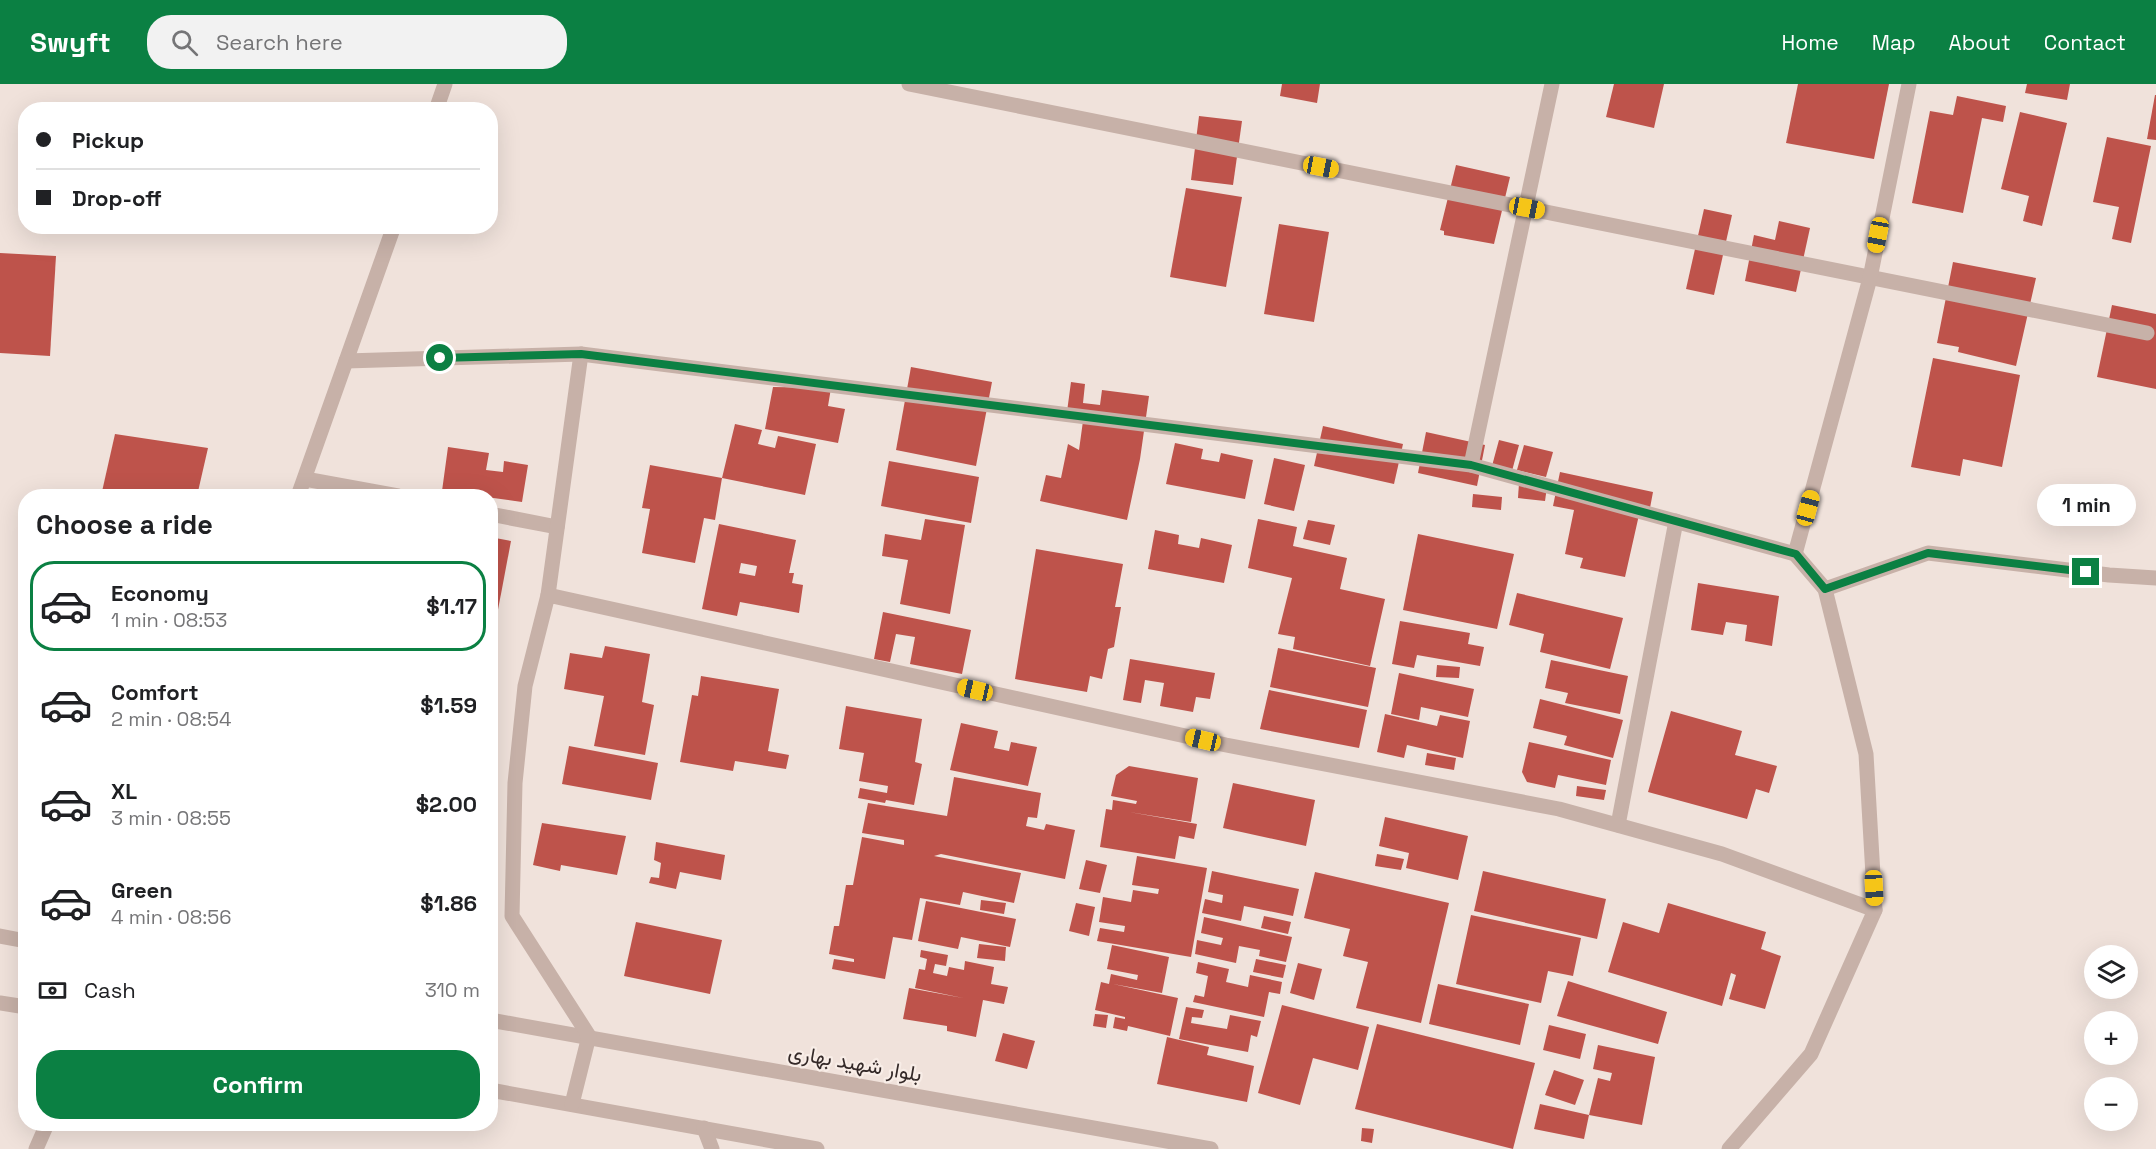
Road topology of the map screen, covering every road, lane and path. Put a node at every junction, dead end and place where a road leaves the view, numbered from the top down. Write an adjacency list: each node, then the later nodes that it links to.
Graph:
1 (445, 84): 5 (street)
2 (909, 84): 6 (street)
3 (1552, 84): 6 (street)
4 (1909, 84): 8 (street)
5 (439, 102)
6 (1527, 208): 8 (street); 12 (street)
7 (391, 234): 11 (street)
8 (1870, 278): 9 (street); 19 (street)
9 (2147, 333)
10 (581, 354): 11 (street); 12 (street); 18 (street)
11 (346, 361): 13 (street)
12 (1471, 465): 17 (street)
13 (305, 478): 14 (street); 15 (street)
14 (301, 489)
15 (362, 489)
16 (498, 516): 18 (street)
17 (1676, 521): 19 (street); 23 (street)
18 (557, 527): 22 (street)
19 (1796, 554): 21 (street)
20 (2156, 578): 21 (street)
21 (1825, 589): 24 (street)
22 (548, 595): 23 (street); 30 (street)
23 (1618, 825): 24 (street)
24 (1875, 910): 39 (street)
25 (0, 936): 26 (street)
26 (18, 939)
27 (0, 1002): 28 (street)
28 (18, 1005)
29 (498, 1021): 30 (street, بلوار شهید بهاری)
30 (589, 1036): 32 (street); 38 (street, بلوار شهید بهاری)
31 (498, 1091): 32 (street)
32 (572, 1104): 33 (street)
33 (704, 1128): 36 (street); 37 (street)
34 (44, 1131): 35 (street)
35 (36, 1149)
36 (712, 1149)
37 (817, 1149)
38 (1211, 1149)
39 (1729, 1149)

